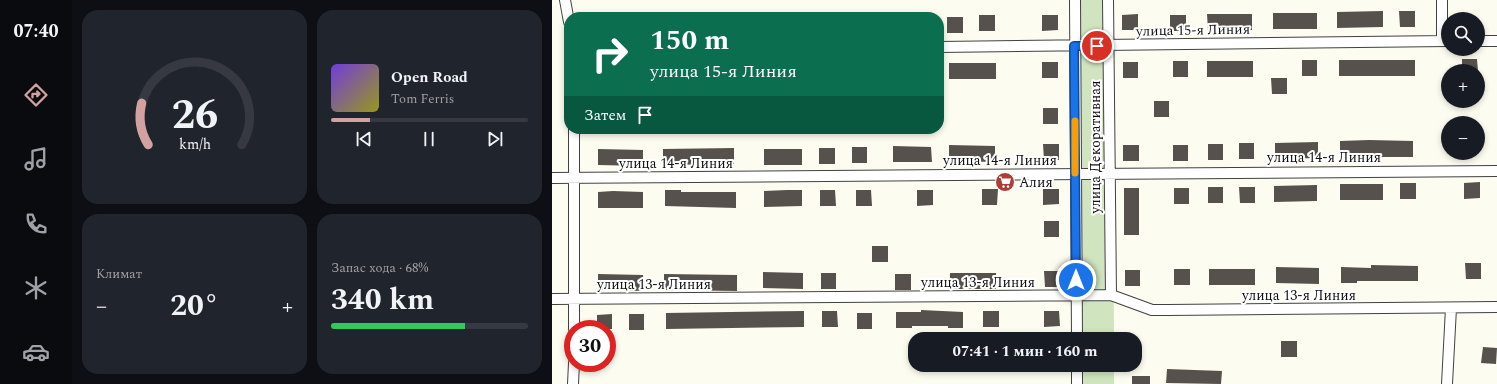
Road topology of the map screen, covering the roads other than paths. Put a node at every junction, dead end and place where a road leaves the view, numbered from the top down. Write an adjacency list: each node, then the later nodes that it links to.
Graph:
1 (564, 0): 5 (street)
2 (1075, 0): 11 (street, улица Декоративная)
3 (1108, 0): 10 (street, улица Декоративная)
4 (1442, 0): 6 (street)
5 (567, 12)
6 (1443, 12)
7 (1441, 41): 10 (street, улица 15-я Линия)
8 (1485, 41): 9 (street)
9 (1497, 41)
10 (1108, 45): 11 (street, улица 15-я Линия); 15 (street, улица Декоративная)
11 (1074, 46): 12 (street, улица 15-я Линия); 16 (street, улица Декоративная)
12 (944, 47)
13 (574, 134): 18 (street)
14 (1497, 171): 15 (street, улица 14-я Линия)
15 (1110, 173): 16 (street, улица 14-я Линия); 19 (street, улица Декоративная)
16 (1075, 174): 18 (street, улица 14-я Линия); 20 (street, улица Декоративная)
17 (552, 178): 18 (street, улица 14-я Линия)
18 (574, 178): 22 (street)
19 (1111, 295): 20 (street, улица 13-я Линия); 24 (street, улица 13-я Линия)
20 (1076, 296): 22 (street, улица 13-я Линия); 26 (street, улица Декоративная)
21 (552, 299): 22 (street, улица 13-я Линия)
22 (575, 299): 25 (street)
23 (1497, 307): 24 (street, улица 13-я Линия)
24 (1450, 308): 31 (street)
25 (574, 320)
26 (1077, 332)
27 (574, 372): 29 (street)
28 (1077, 372): 30 (street)
29 (574, 384)
30 (1077, 384)
31 (1447, 384)

